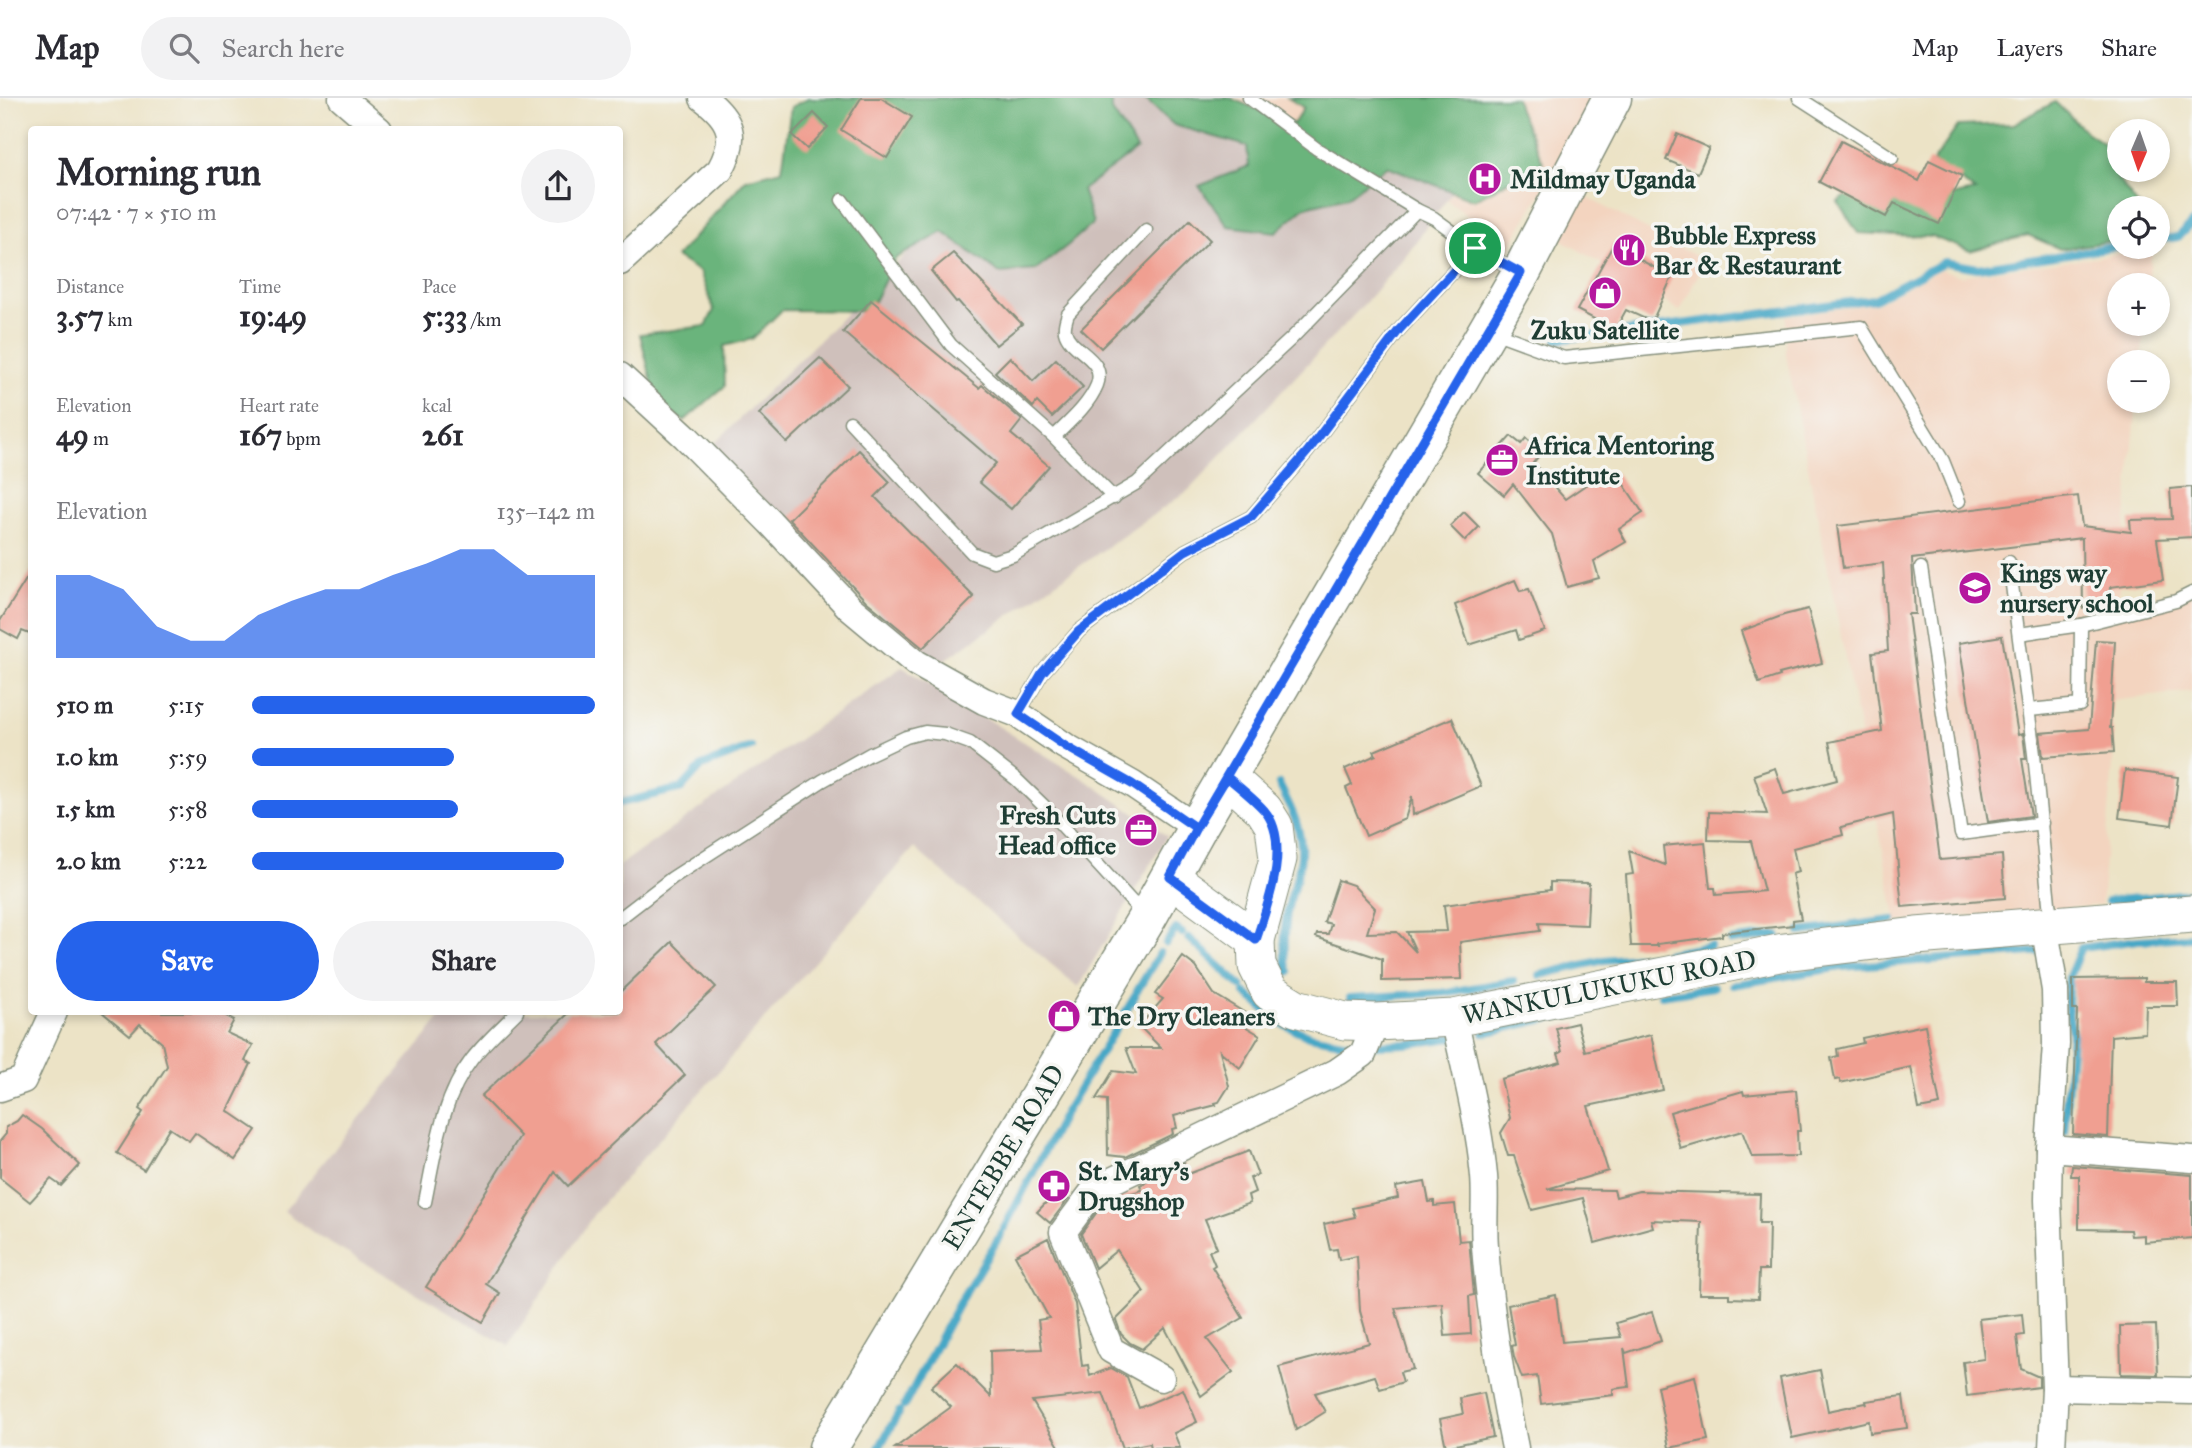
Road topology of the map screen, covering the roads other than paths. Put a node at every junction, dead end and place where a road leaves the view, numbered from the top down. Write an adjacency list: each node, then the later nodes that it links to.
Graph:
1 (342, 98): 6 (street)
2 (703, 98): 12 (street)
3 (1249, 98): 9 (lane)
4 (1611, 98): 13 (main road, ENTEBBE ROAD)
5 (1799, 98): 7 (lane)
6 (374, 126)
7 (1892, 158)
8 (842, 200): 17 (lane)
9 (1417, 210): 11 (lane); 18 (lane)
10 (1146, 230): 17 (lane)
11 (1475, 248): 13 (lane); 26 (lane)
12 (623, 259)
13 (1521, 273): 14 (main road, ENTEBBE ROAD)
14 (1488, 330): 19 (lane); 27 (main road, ENTEBBE ROAD)
15 (623, 379): 26 (street)
16 (850, 422): 18 (lane)
17 (1054, 437): 18 (lane)
18 (1114, 498)
19 (1959, 501)
20 (2009, 562): 24 (lane)
21 (1921, 568): 28 (lane)
22 (2192, 593): 23 (lane)
23 (2081, 625): 24 (lane); 25 (lane)
24 (2019, 634): 25 (lane)
25 (2029, 710): 28 (lane)
26 (1018, 714): 29 (street)
27 (1227, 777): 29 (main road, ENTEBBE ROAD); 35 (main road, WANKULUKUKU ROAD)
28 (2042, 823): 34 (lane)
29 (1196, 828): 30 (main road, ENTEBBE ROAD)
30 (1170, 877): 33 (main road, ENTEBBE ROAD); 35 (main road)
31 (2192, 914): 34 (main road, WANKULUKUKU ROAD)
32 (623, 916): 33 (lane)
33 (1147, 918): 47 (main road, ENTEBBE ROAD)
34 (2049, 924): 38 (main road, WANKULUKUKU ROAD); 41 (street)
35 (1259, 930): 39 (main road, WANKULUKUKU ROAD)
36 (53, 1015): 40 (street)
37 (514, 1015): 43 (lane)
38 (1454, 1018): 39 (main road, WANKULUKUKU ROAD); 48 (street)
39 (1376, 1022): 44 (street)
40 (0, 1088)
41 (2049, 1148): 42 (street); 45 (street)
42 (2192, 1159)
43 (425, 1202)
44 (1161, 1378)
45 (2054, 1388): 46 (street); 49 (street)
46 (2192, 1391)
47 (828, 1448)
48 (1515, 1448)
49 (2052, 1448)

